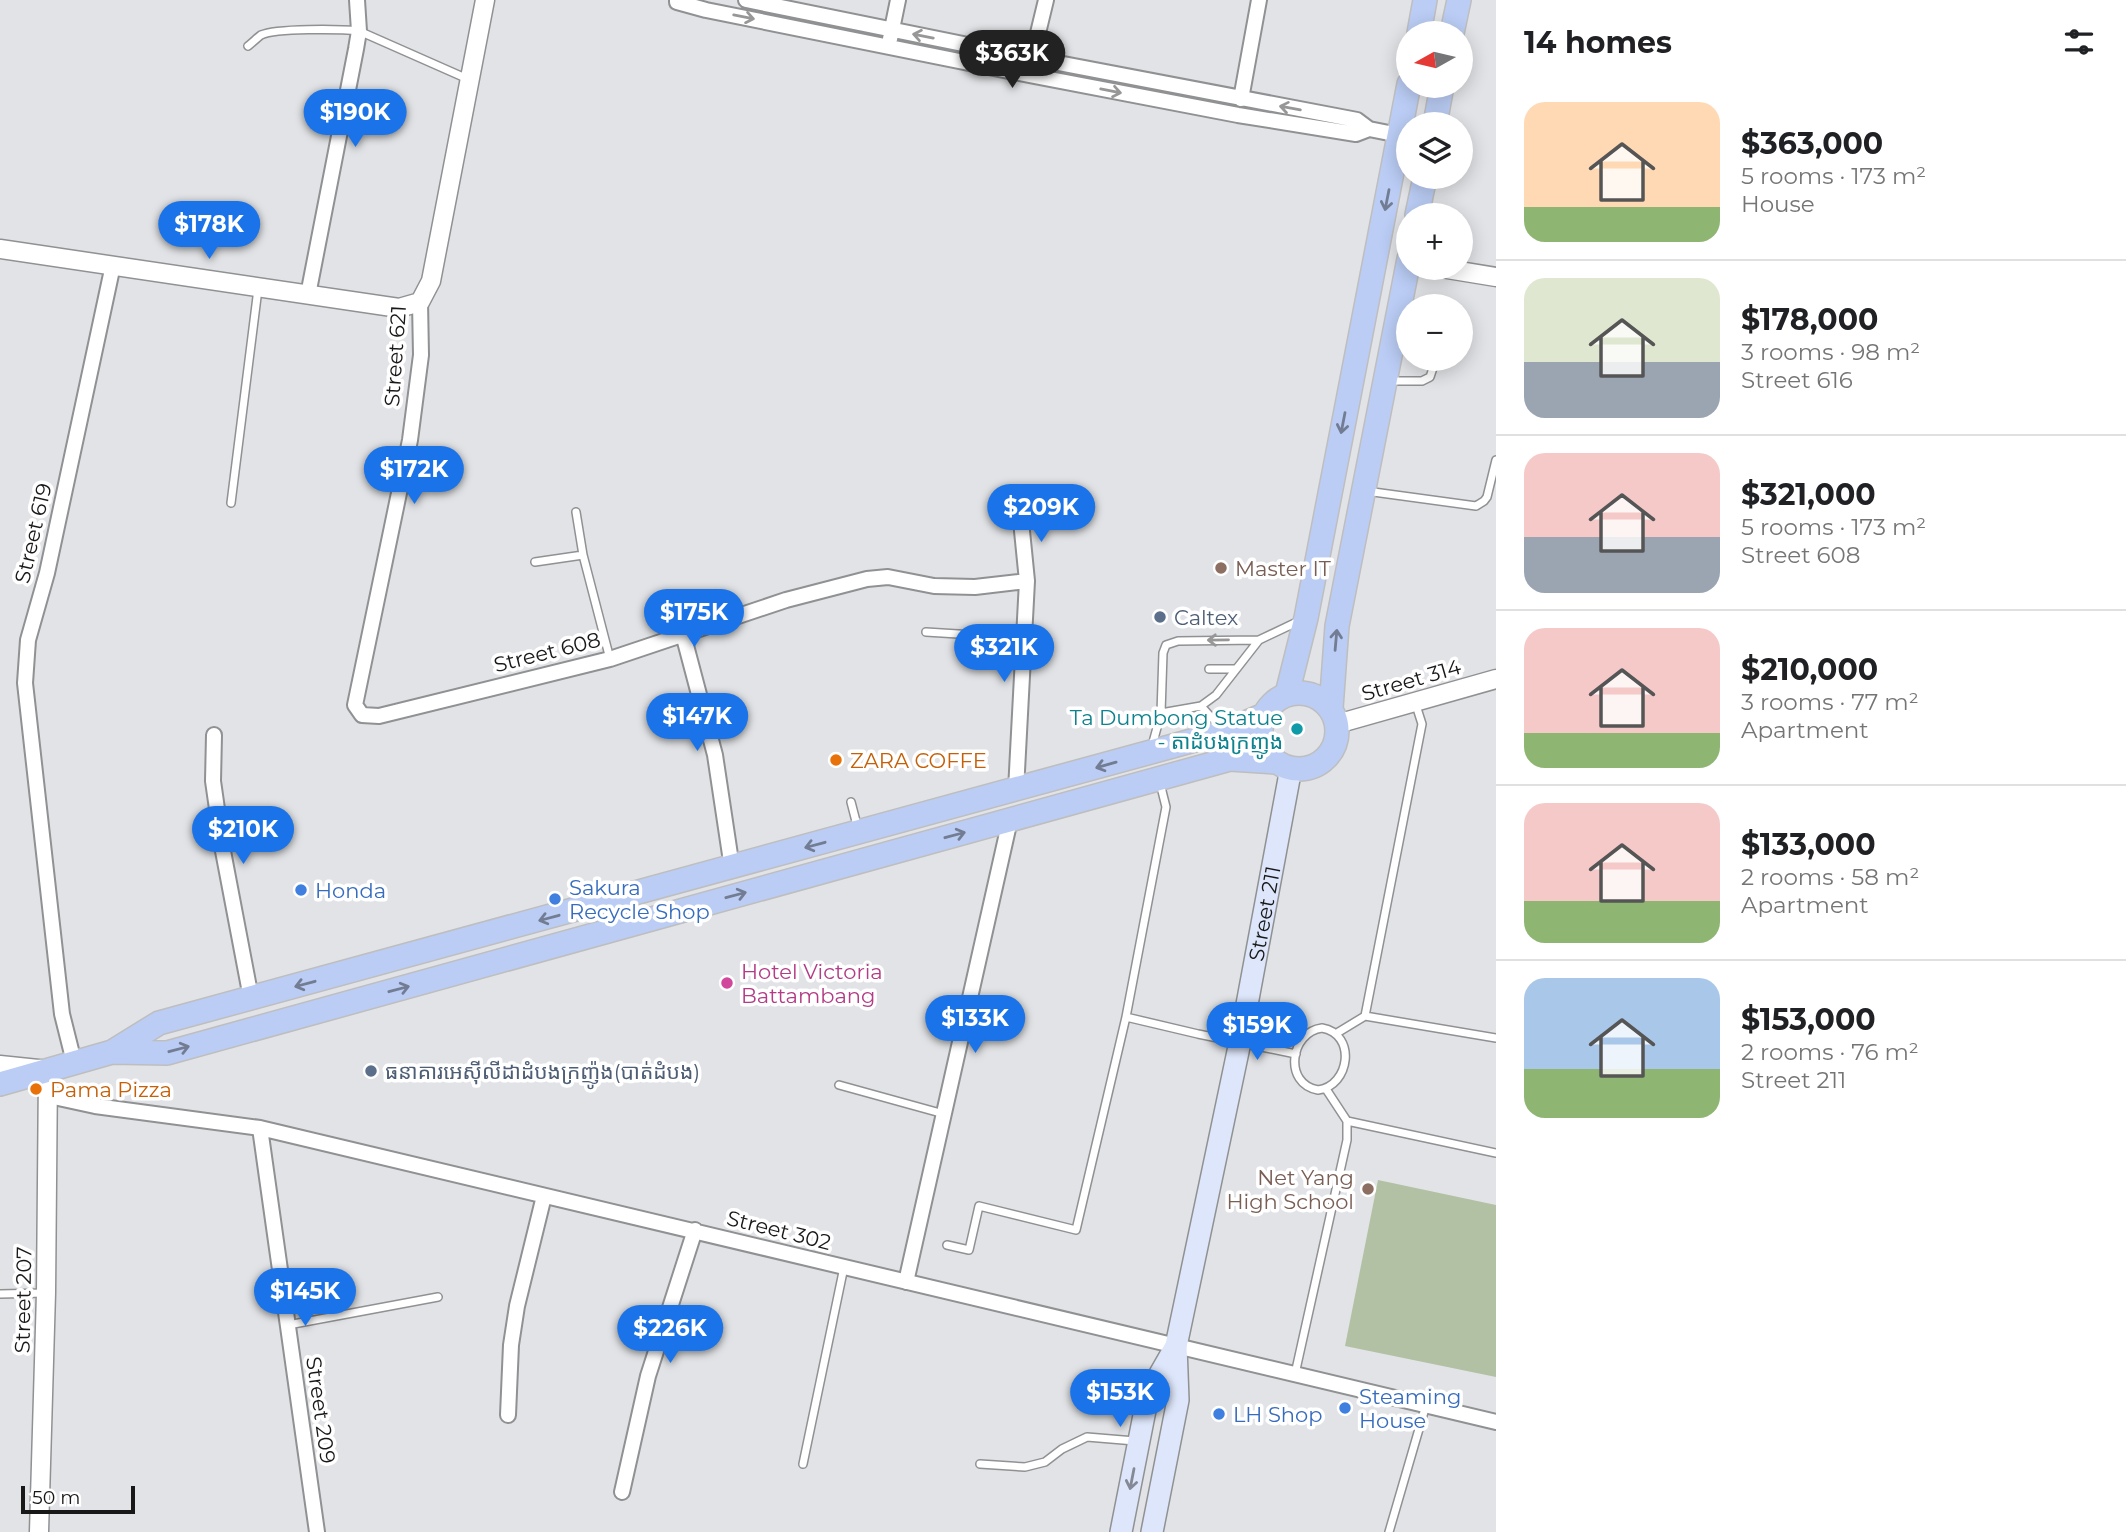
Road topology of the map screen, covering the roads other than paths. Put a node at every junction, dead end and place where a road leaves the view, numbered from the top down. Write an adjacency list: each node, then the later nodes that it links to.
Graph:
1 (357, 0): 15 (street)
2 (485, 0): 19 (street, Street 621)
3 (746, 0): 10 (street)
4 (898, 0): 14 (street)
5 (1046, 0): 18 (street)
6 (1259, 0): 20 (street)
7 (1425, 0): 11 (main road)
8 (1459, 0): 12 (main road)
9 (677, 1): 13 (street, one-way to 13)
10 (814, 7): 13 (street); 14 (street)
11 (1421, 21)
12 (1455, 21)
13 (809, 30): 17 (street)
14 (892, 30): 17 (street); 18 (street, one-way to 14)
15 (359, 31): 16 (lane); 19 (lane); 30 (street)
16 (248, 46)
17 (889, 47): 21 (street, one-way to 21)
18 (1032, 58): 20 (street)
19 (470, 80): 31 (street, Street 621)
20 (1241, 99): 21 (street, one-way to 20)
21 (1369, 129): 22 (street)
22 (1396, 134)
23 (1396, 175): 42 (main road, one-way to 42)
24 (0, 249): 25 (street)
25 (113, 265): 29 (street); 76 (street, Street 619)
26 (1473, 273): 27 (street)
27 (1496, 277)
28 (1407, 280): 33 (main road)
29 (258, 288): 30 (street); 36 (lane)
30 (308, 295): 31 (street)
31 (420, 302): 55 (street, Street 621)
32 (1432, 371): 33 (lane)
33 (1385, 381): 35 (main road)
34 (1496, 460): 35 (lane)
35 (1364, 491): 57 (main road, one-way to 35)
36 (231, 503)
37 (1020, 511): 41 (street)
38 (576, 512): 39 (lane)
39 (583, 555): 40 (lane); 47 (lane)
40 (535, 562)
41 (1027, 581): 44 (street, Street 608); 45 (street)
42 (1306, 618): 46 (lane); 51 (main road)
43 (926, 632): 45 (lane)
44 (683, 634): 47 (street, Street 608); 67 (street)
45 (1024, 638): 63 (street)
46 (1259, 640): 49 (lane); 54 (lane, one-way to 54)
47 (610, 659): 55 (street, Street 608)
48 (1209, 669): 49 (lane)
49 (1236, 669): 53 (lane)
50 (1496, 679): 52 (street, Street 314)
51 (1287, 694): 56 (main road); 57 (main road)
52 (1416, 702): 57 (street, Street 314); 69 (lane)
53 (1201, 706): 54 (lane); 58 (lane)
54 (1161, 713): 60 (lane)
55 (362, 715)
56 (1264, 715): 58 (main road); 61 (main road)
57 (1334, 716): 61 (main road)
58 (1224, 732): 60 (main road)
59 (214, 735): 68 (street)
60 (1150, 752): 63 (main road, one-way to 63)
61 (1284, 765): 62 (main road); 73 (main road, Street 211)
62 (1159, 779): 65 (main road); 70 (lane)
63 (1016, 790): 66 (main road)
64 (851, 802): 66 (lane)
65 (1010, 820): 74 (main road, one-way to 65); 83 (street)
66 (859, 833): 67 (main road, one-way to 67)
67 (732, 868): 68 (main road, one-way to 68)
68 (251, 998): 74 (main road)
69 (1365, 1016): 71 (lane); 72 (lane)
70 (1126, 1017): 73 (lane); 89 (lane)
71 (1337, 1033): 75 (lane); 81 (lane)
72 (1496, 1038)
73 (1240, 1042): 75 (lane); 96 (main road, Street 211)
74 (111, 1052): 76 (main road)
75 (1296, 1054): 81 (lane)
76 (74, 1062): 78 (main road)
77 (0, 1065): 78 (street)
78 (48, 1070): 79 (main road); 82 (street, Street 207)
79 (0, 1084)
80 (839, 1085): 83 (lane)
81 (1326, 1089): 84 (lane)
82 (49, 1096): 85 (street, Street 302); 92 (street, Street 207)
83 (944, 1114): 91 (street)
84 (1347, 1121): 86 (lane); 97 (lane)
85 (260, 1128): 87 (street, Street 302); 95 (street, Street 209)
86 (1496, 1153)
87 (544, 1196): 88 (street, Street 302); 99 (street)
88 (695, 1230): 90 (street, Street 302); 104 (street)
89 (947, 1245)
90 (844, 1267): 91 (street, Street 302); 102 (lane)
91 (906, 1282): 96 (street, Street 302)
92 (46, 1293): 93 (lane); 105 (street, Street 207)
93 (0, 1294)
94 (438, 1297): 95 (lane)
95 (287, 1325): 106 (street, Street 209)
96 (1176, 1346): 97 (street, Street 302); 101 (main road, Street 211); 108 (main road, Street 211)
97 (1295, 1374): 98 (street, Street 302)
98 (1426, 1405): 100 (street, Street 302); 109 (lane)
99 (508, 1415)
100 (1496, 1422)
101 (1139, 1441): 103 (lane); 107 (main road, Street 211, one-way to 107)
102 (803, 1464)
103 (980, 1464)
104 (622, 1492)
105 (39, 1532)
106 (317, 1532)
107 (1121, 1532)
108 (1152, 1532)
109 (1390, 1532)

